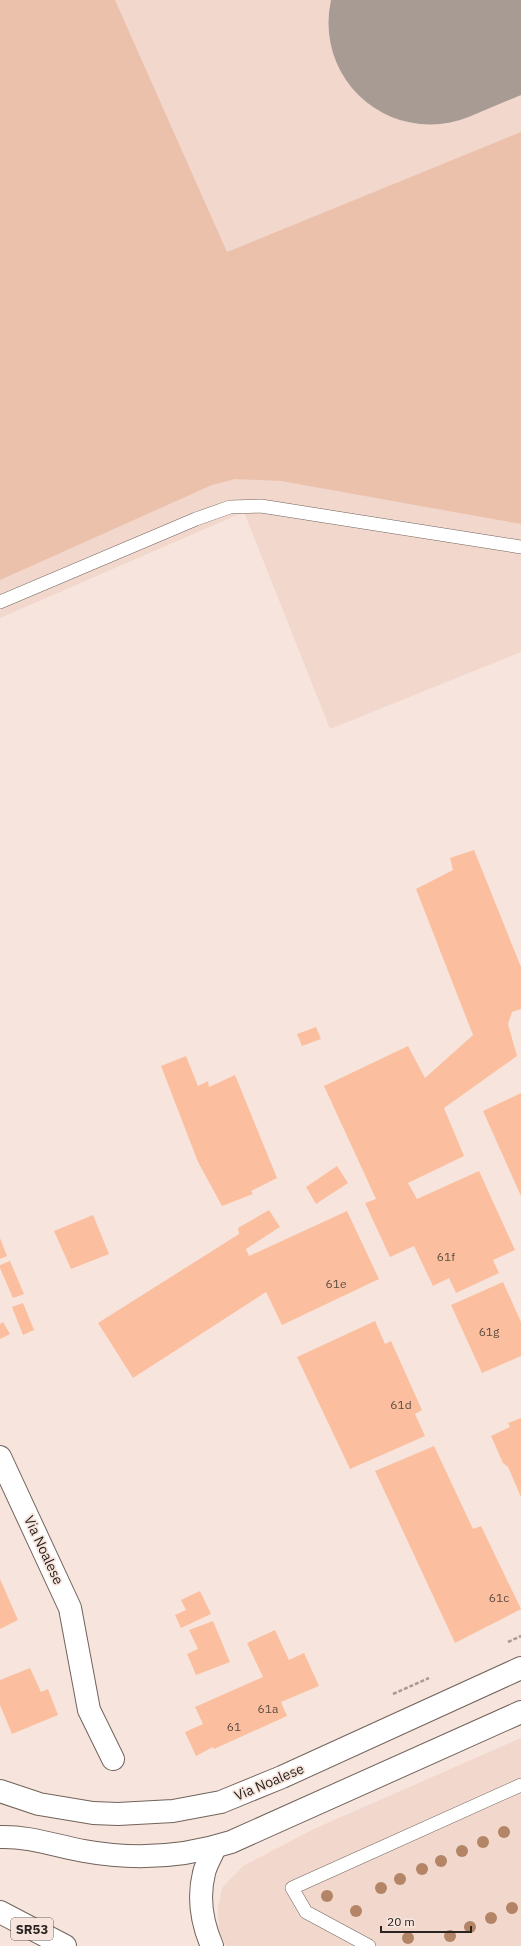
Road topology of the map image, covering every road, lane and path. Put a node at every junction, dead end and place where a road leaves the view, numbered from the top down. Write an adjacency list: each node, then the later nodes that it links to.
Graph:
1 (521, 547): 2 (lane)
2 (0, 602)
3 (0, 1457): 6 (main road, Via Noalese)
4 (521, 1668): 8 (main road, Via Noalese)
5 (521, 1712): 10 (main road)
6 (113, 1760)
7 (521, 1785): 14 (lane)
8 (0, 1791)
9 (0, 1837): 10 (main road)
10 (215, 1847): 13 (main road)
11 (0, 1912): 12 (main road, SR53)
12 (64, 1946)
13 (212, 1946)
14 (368, 1946)

